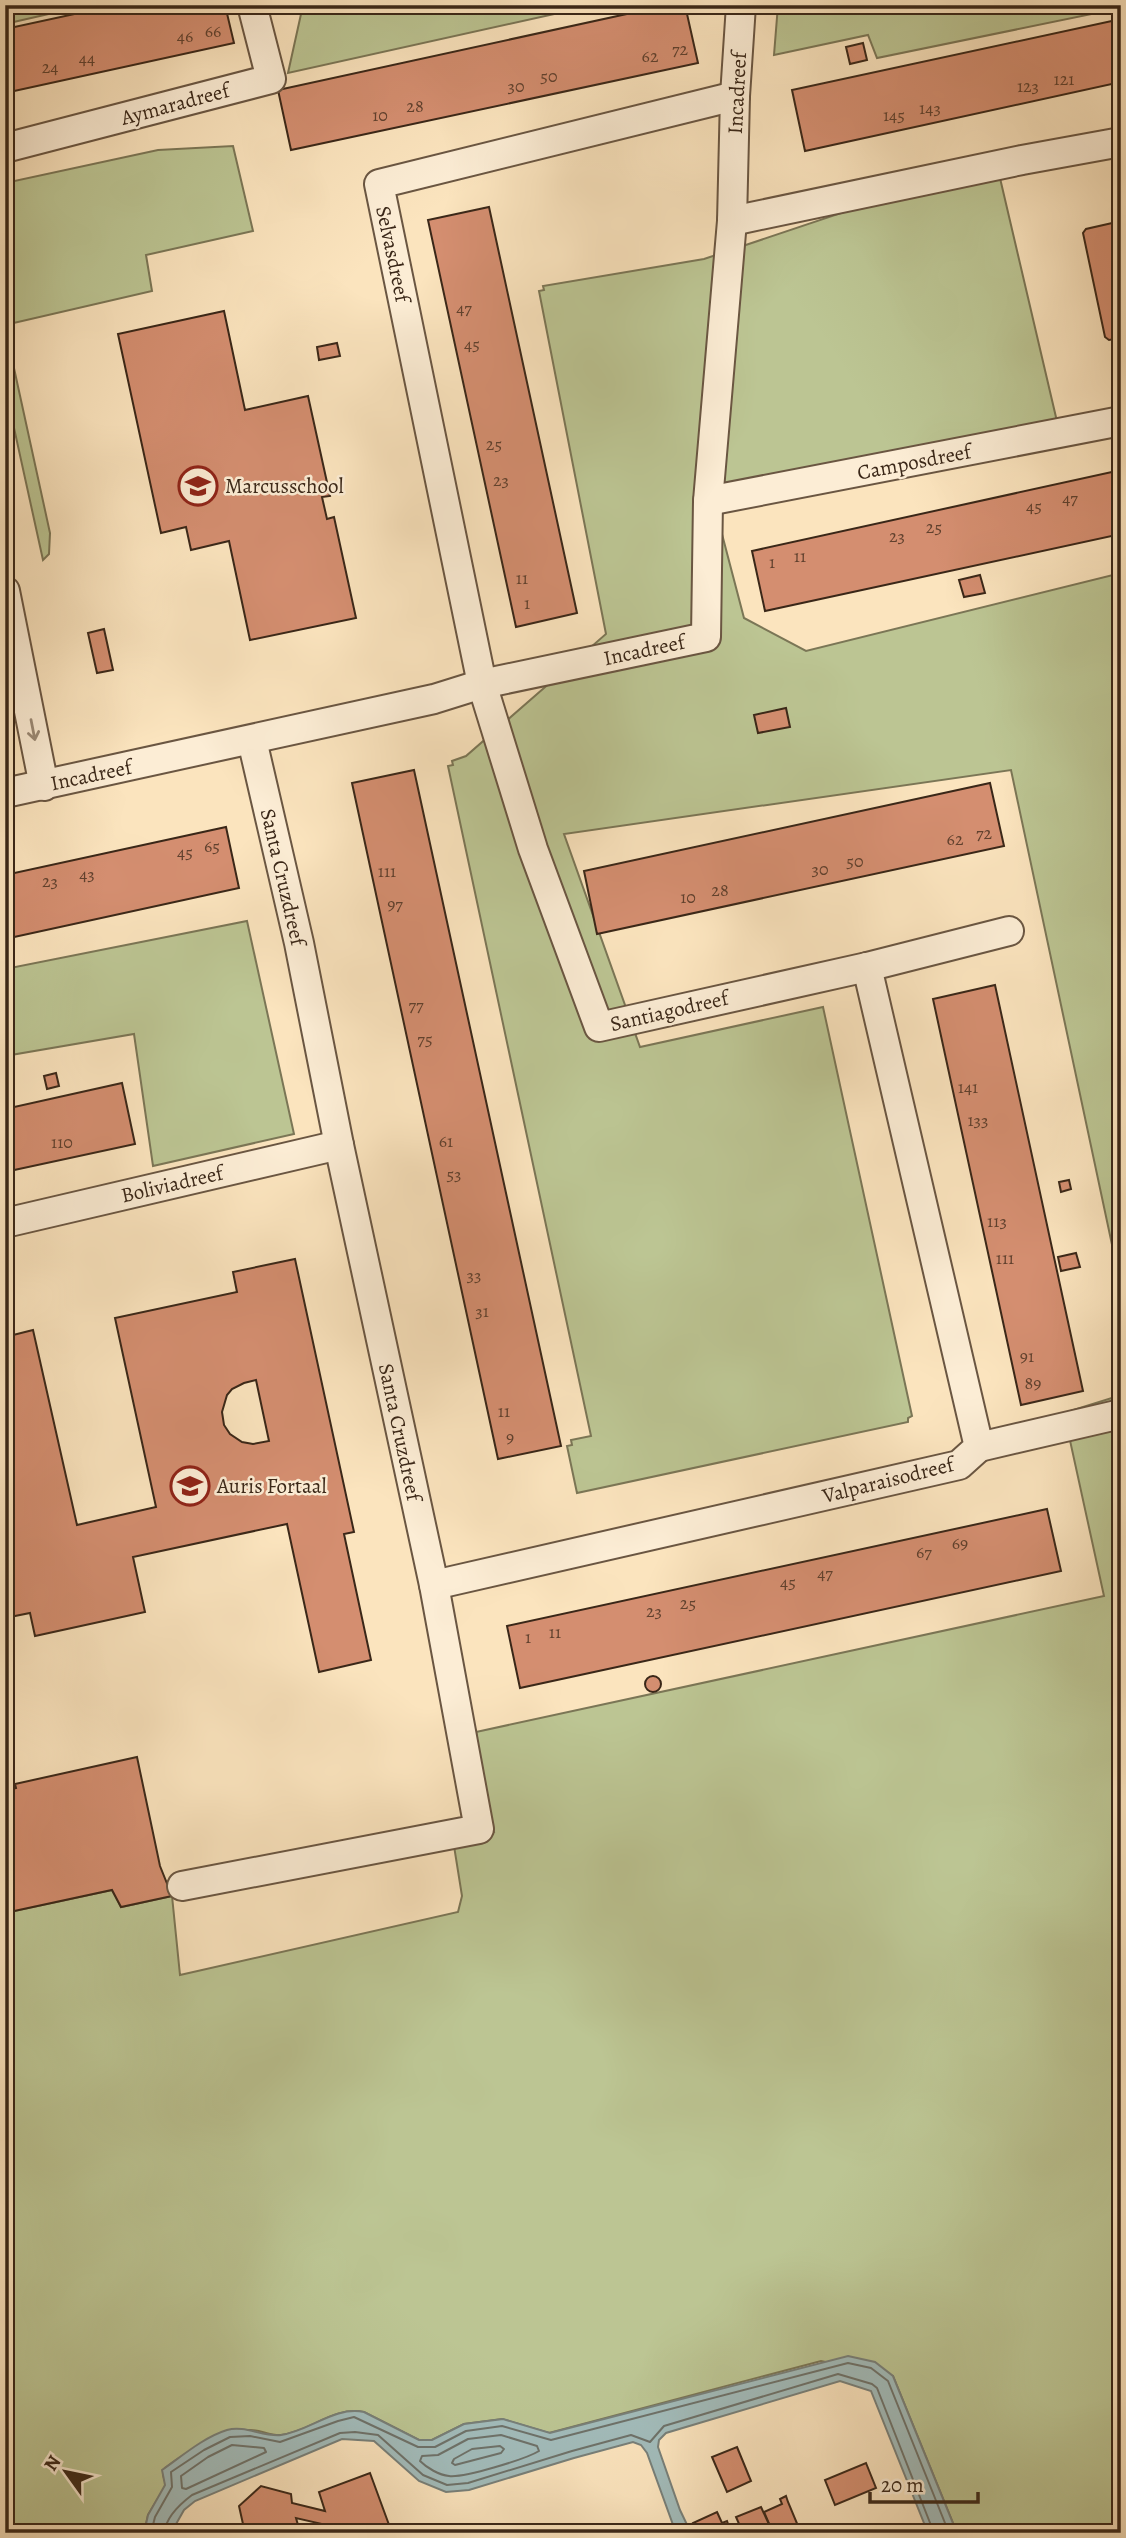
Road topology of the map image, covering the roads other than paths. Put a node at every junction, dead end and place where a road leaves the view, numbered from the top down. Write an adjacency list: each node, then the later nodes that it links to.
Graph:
1 (252, 5): 5 (street, Aymaradreef)
2 (741, 5): 3 (street, Incadreef)
3 (735, 96): 6 (street, Incadreef); 10 (street, Selvasdreef)
4 (1121, 142): 6 (street)
5 (5, 148)
6 (733, 221): 8 (street, Incadreef)
7 (1121, 421): 8 (street, Camposdreef)
8 (708, 501): 10 (street, Incadreef)
9 (5, 591): 12 (street, one-way to 12)
10 (482, 684): 11 (street, Incadreef); 15 (street, Santiagodreef)
11 (252, 740): 12 (street, Incadreef); 16 (street, Santa Cruzdreef)
12 (44, 786): 13 (street, Incadreef)
13 (5, 793)
14 (1009, 931): 15 (street, Santiagodreef)
15 (867, 967): 19 (street, Valparaisodreef)
16 (339, 1145): 17 (street, Boliviadreef); 20 (street, Santa Cruzdreef)
17 (5, 1223)
18 (1121, 1414): 19 (street)
19 (979, 1447): 20 (street, Valparaisodreef)
20 (433, 1585): 21 (street, Santa Cruzdreef)
21 (182, 1886)

